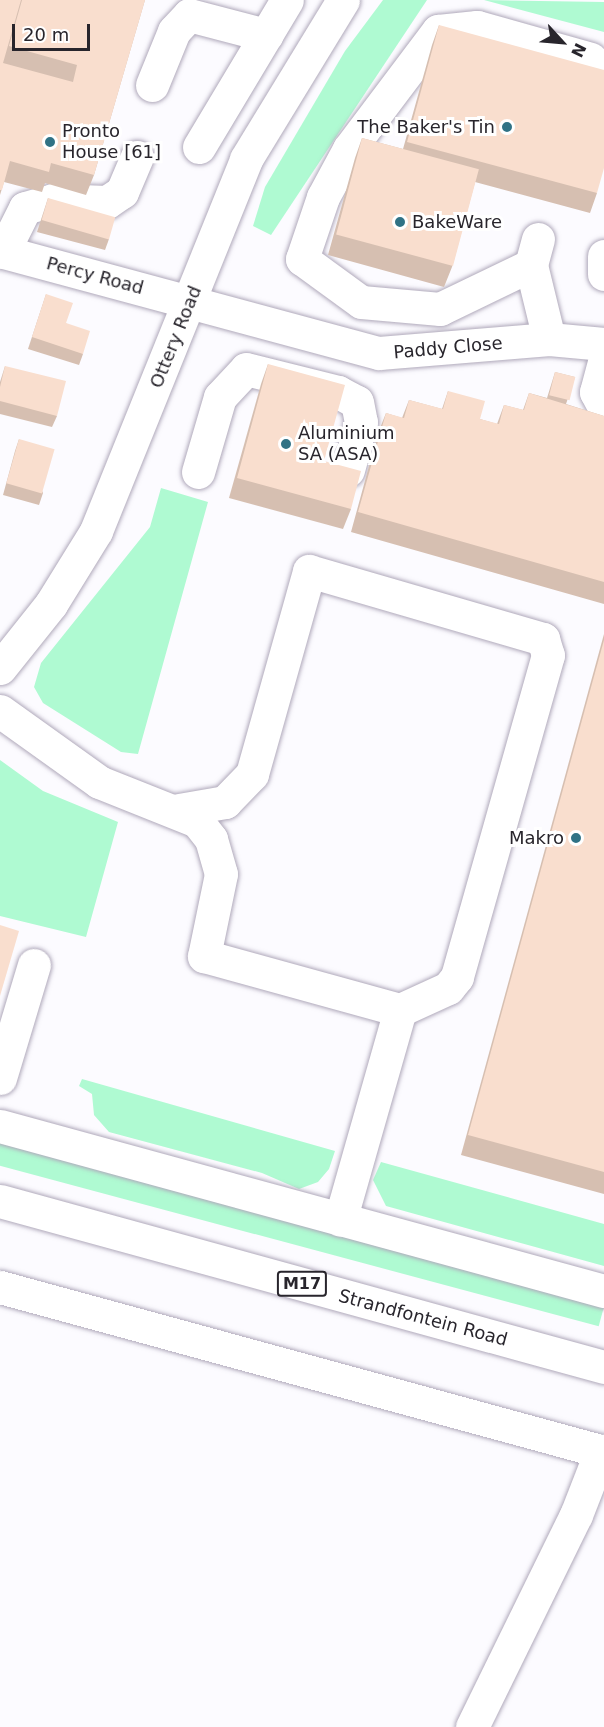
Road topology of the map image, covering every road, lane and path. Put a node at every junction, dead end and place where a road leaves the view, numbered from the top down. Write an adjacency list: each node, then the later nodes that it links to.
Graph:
1 (287, 0): 3 (street)
2 (343, 0): 11 (street, Ottery Road)
3 (266, 34): 5 (street); 6 (street)
4 (591, 59): 12 (street)
5 (152, 85)
6 (199, 147)
7 (137, 157): 8 (street)
8 (1, 251): 11 (street, Percy Road)
9 (604, 256): 10 (street)
10 (604, 274)
11 (189, 304): 14 (street, Paddy Close); 20 (street, Ottery Road)
12 (549, 339): 13 (street, Paddy Close); 14 (street, Paddy Close)
13 (604, 344)
14 (351, 348): 16 (street)
15 (604, 362): 17 (street)
16 (338, 392): 18 (street); 19 (street)
17 (604, 407)
18 (348, 470)
19 (198, 472)
20 (0, 668)
21 (0, 711): 22 (street)
22 (178, 810): 24 (street); 24 (street)
23 (34, 965): 25 (street)
24 (400, 1010): 28 (street)
25 (0, 1078)
26 (0, 1126): 28 (street)
27 (0, 1201): 31 (street, Strandfontein Road / M17)
28 (340, 1220): 30 (street)
29 (0, 1287): 32 (street)
30 (604, 1291)
31 (604, 1367)
32 (603, 1451): 33 (street)
33 (472, 1727)

